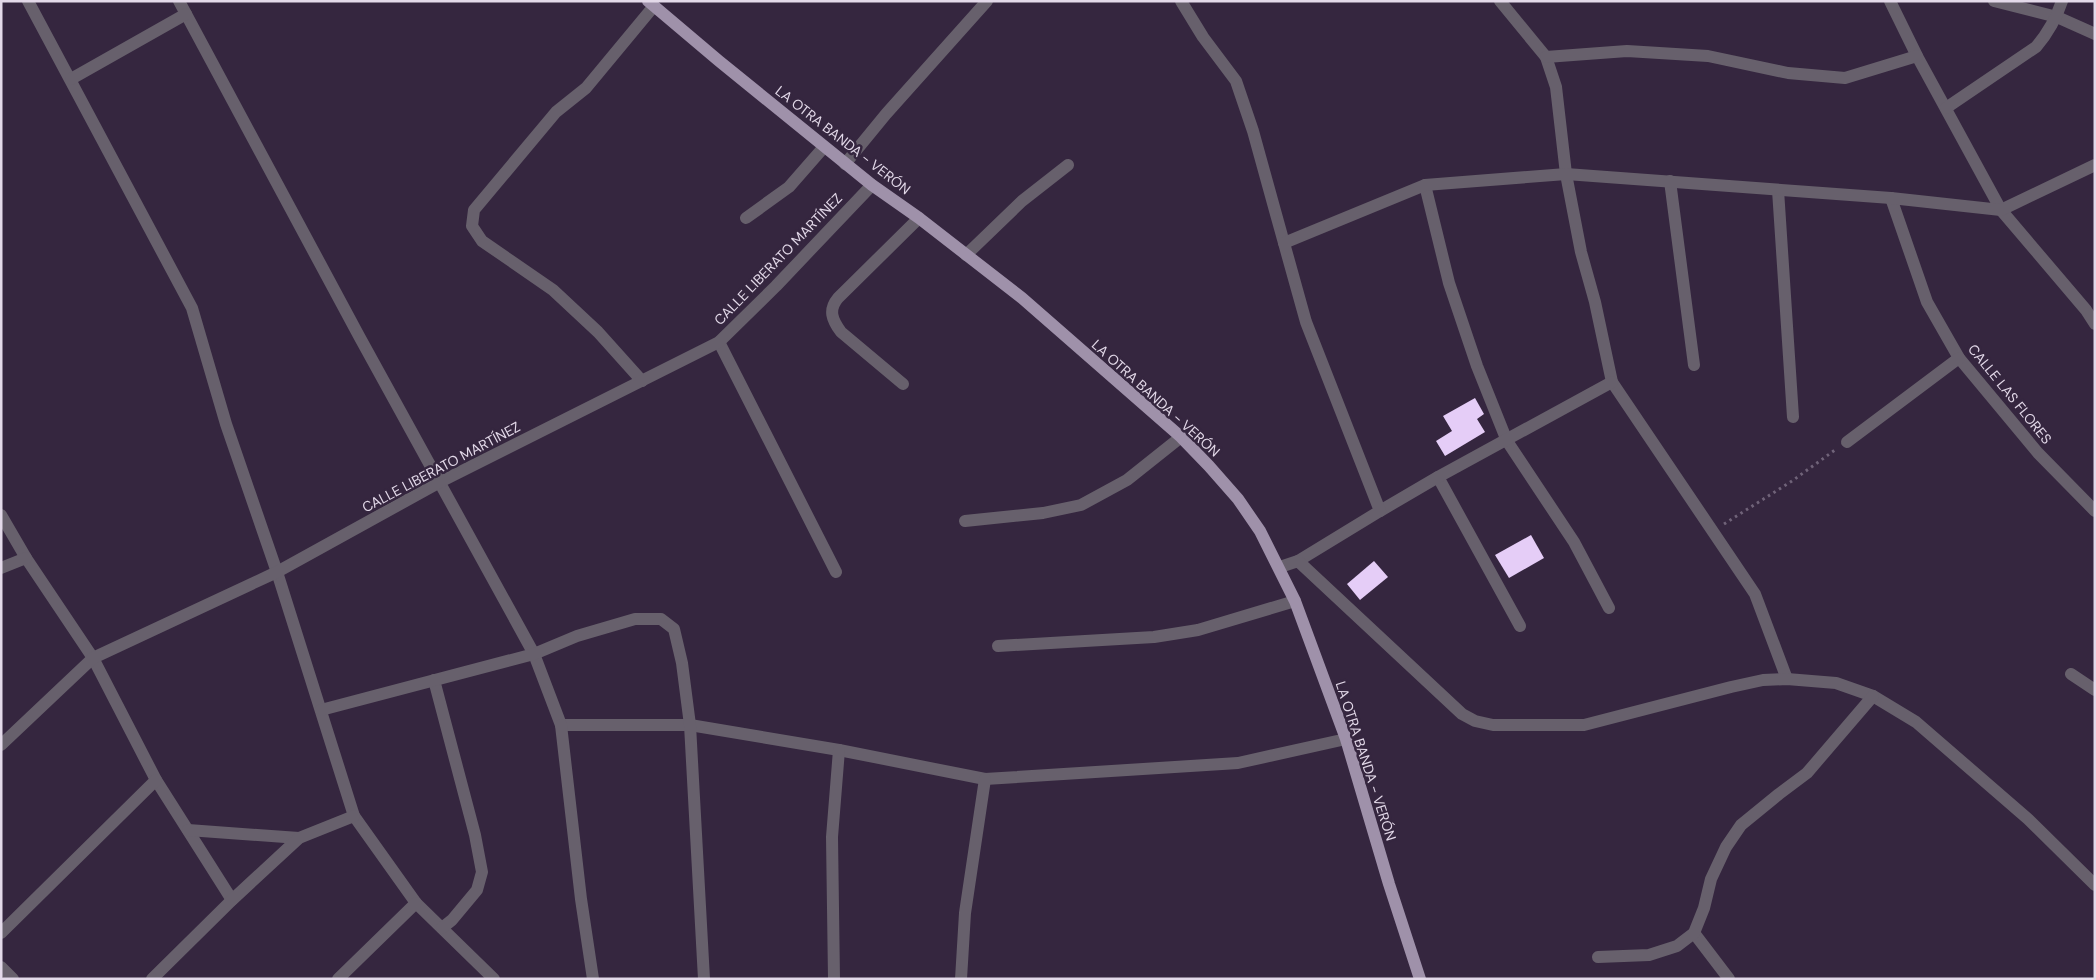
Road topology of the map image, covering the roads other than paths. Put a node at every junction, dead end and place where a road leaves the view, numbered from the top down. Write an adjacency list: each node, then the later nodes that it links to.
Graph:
1 (28, 1): 15 (street)
2 (179, 1): 10 (street)
3 (987, 1): 18 (street)
4 (1181, 1): 30 (street)
5 (1500, 1): 14 (street)
6 (1890, 1): 13 (street)
7 (1994, 1): 11 (street)
8 (2062, 1): 11 (street)
9 (651, 4): 17 (main road, LA OTRA BANDA - VERÓN); 37 (street)
10 (186, 14): 15 (street); 45 (street)
11 (2057, 17): 12 (street); 16 (street)
12 (2095, 34)
13 (1918, 56): 14 (street); 16 (street)
14 (1546, 57): 21 (street)
15 (71, 79): 54 (street)
16 (1946, 108): 27 (street)
17 (824, 147): 18 (main road, LA OTRA BANDA - VERÓN); 28 (street)
18 (846, 164): 23 (main road, LA OTRA BANDA - VERÓN)
19 (1068, 165): 31 (street)
20 (2095, 165): 27 (street)
21 (1566, 174): 22 (street); 24 (street); 38 (street)
22 (1670, 181): 25 (street); 36 (street)
23 (872, 185): 29 (main road, LA OTRA BANDA - VERÓN); 34 (street, CALLE LIBERATO MARTÍNEZ)
24 (1425, 185): 30 (street); 42 (street)
25 (1778, 190): 26 (street); 40 (street)
26 (1891, 198): 27 (street); 35 (street, CALLE LAS FLORES)
27 (2001, 210): 32 (street)
28 (746, 218)
29 (919, 218): 31 (main road, LA OTRA BANDA - VERÓN); 39 (street)
30 (1284, 243): 46 (street)
31 (966, 255): 41 (main road, LA OTRA BANDA - VERÓN)
32 (2090, 308): 33 (street)
33 (2095, 324)
34 (719, 342): 37 (street, CALLE LIBERATO MARTÍNEZ); 55 (street)
35 (1958, 358): 43 (street); 47 (street, CALLE LAS FLORES)
36 (1694, 365)
37 (642, 381): 45 (street, CALLE LIBERATO MARTÍNEZ)
38 (1612, 382): 42 (street); 63 (street)
39 (903, 384)
40 (1793, 417)
41 (1181, 437): 49 (street); 52 (main road, LA OTRA BANDA - VERÓN)
42 (1507, 441): 44 (street); 57 (street)
43 (1846, 442)
44 (1438, 477): 46 (street); 58 (street)
45 (440, 482): 54 (street, CALLE LIBERATO MARTÍNEZ); 60 (street)
46 (1380, 511): 51 (street)
47 (2095, 511)
48 (1, 515): 50 (street)
49 (965, 521)
50 (26, 558): 53 (street); 61 (street)
51 (1298, 561): 52 (street); 63 (street)
52 (1280, 567): 56 (main road, LA OTRA BANDA - VERÓN)
53 (1, 568)
54 (277, 572): 61 (street, CALLE LIBERATO MARTÍNEZ); 67 (street)
55 (836, 572)
56 (1295, 602): 59 (street); 70 (main road, LA OTRA BANDA - VERÓN)
57 (1609, 608)
58 (1520, 626)
59 (998, 646)
60 (534, 654): 64 (street); 68 (street); 69 (street)
61 (93, 658): 71 (street, CALLE LIBERATO MARTÍNEZ); 74 (street)
62 (2071, 674): 65 (street)
63 (1787, 679): 66 (street)
64 (434, 680): 67 (street); 81 (street)
65 (2095, 690)
66 (1873, 696): 78 (street); 83 (street)
67 (321, 710): 75 (street)
68 (561, 725): 69 (street); 90 (street)
69 (690, 725): 72 (street); 91 (street)
70 (1346, 739): 73 (street); 94 (main road, LA OTRA BANDA - VERÓN)
71 (1, 745)
72 (839, 750): 73 (street); 92 (street)
73 (985, 779): 93 (street)
74 (156, 780): 76 (street); 82 (street)
75 (354, 816): 77 (street); 80 (street)
76 (188, 830): 77 (street); 79 (street)
77 (299, 838): 79 (street)
78 (2095, 885)
79 (232, 900): 87 (street)
80 (416, 903): 81 (street); 88 (street)
81 (442, 928): 89 (street)
82 (1, 933)
83 (1694, 933): 84 (street); 95 (street)
84 (1598, 957)
85 (1, 967): 86 (street)
86 (13, 979)
87 (152, 979)
88 (338, 979)
89 (494, 979)
90 (593, 979)
91 (704, 979)
92 (834, 979)
93 (961, 979)
94 (1420, 979)
95 (1729, 979)

